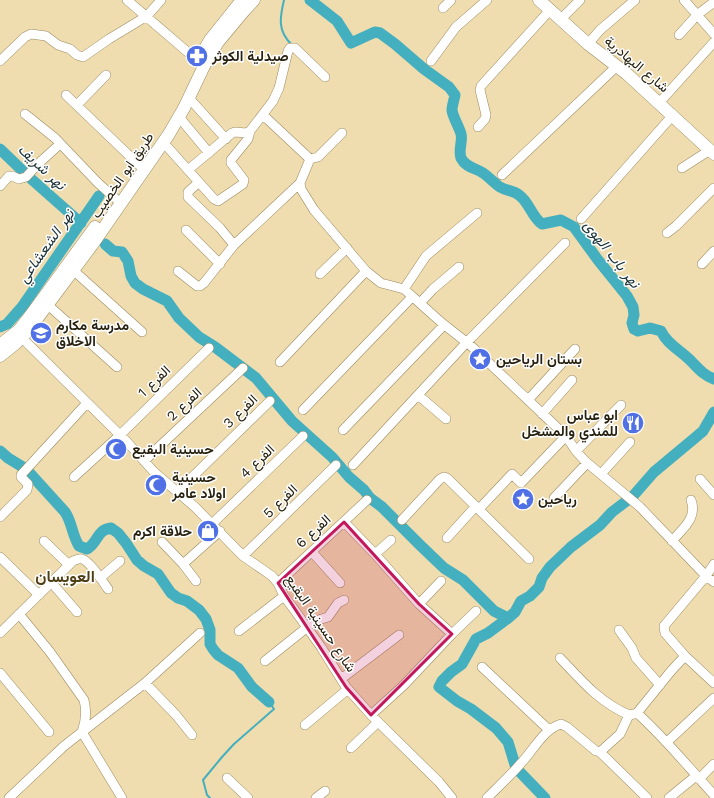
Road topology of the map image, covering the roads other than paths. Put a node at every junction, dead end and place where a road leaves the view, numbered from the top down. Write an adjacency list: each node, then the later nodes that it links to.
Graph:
1 (127, 0): 15 (street)
2 (161, 0): 15 (street)
3 (242, 0): 17 (main road, طريق ابو الخصيب)
4 (254, 0): 17 (main road, طريق ابو الخصيب)
5 (451, 0): 12 (street)
6 (487, 0): 24 (street)
7 (539, 0): 13 (main road, شارع البهادرية)
8 (580, 0): 16 (street)
9 (635, 0): 21 (street)
10 (684, 0): 14 (street)
11 (714, 2): 14 (street)
12 (443, 8)
13 (550, 10): 16 (main road, شارع البهادرية); 36 (street)
14 (698, 15): 18 (street); 19 (street)
15 (147, 16): 22 (street); 23 (street)
16 (560, 20): 21 (main road, شارع البهادرية)
17 (220, 32): 23 (main road, طريق ابو الخصيب); 29 (main road, طريق ابو الخصيب)
18 (714, 34)
19 (679, 35)
20 (714, 42): 30 (street)
21 (588, 44): 25 (main road, شارع البهادرية)
22 (0, 61)
23 (198, 61): 45 (main road, طريق ابو الخصيب)
24 (431, 61)
25 (617, 66): 30 (main road, شارع البهادرية); 48 (street)
26 (106, 75): 31 (street)
27 (325, 77): 33 (street)
28 (66, 95): 31 (street)
29 (188, 98): 35 (main road, طريق ابو الخصيب); 39 (street)
30 (659, 103): 34 (main road, شارع البهادرية)
31 (77, 105): 45 (street)
32 (25, 114): 41 (street)
33 (263, 115): 37 (street); 44 (street)
34 (673, 115): 42 (main road, شارع البهادرية); 55 (street)
35 (179, 117): 40 (main road, طريق ابو الخصيب); 43 (street)
36 (478, 127)
37 (250, 131): 39 (street); 49 (street)
38 (342, 133): 44 (street)
39 (226, 139): 43 (street)
40 (163, 142): 47 (street); 65 (main road, طريق ابو الخصيب)
41 (60, 144): 51 (street); 53 (street)
42 (712, 152): 46 (street)
43 (209, 153): 47 (street)
44 (310, 159): 50 (street)
45 (139, 165): 53 (main road, طريق ابو الخصيب)
46 (682, 168)
47 (188, 170): 49 (street)
48 (502, 175)
49 (199, 182): 59 (street)
50 (300, 183): 59 (street); 60 (street)
51 (0, 185)
52 (714, 188): 57 (street)
53 (116, 199): 77 (main road, طريق ابو الخصيب)
54 (477, 213): 69 (street)
55 (581, 220)
56 (186, 230): 62 (street)
57 (667, 233)
58 (565, 243): 76 (street)
59 (234, 245): 62 (street)
60 (347, 248): 67 (street); 68 (street)
61 (714, 251): 63 (street)
62 (220, 264): 66 (street)
63 (702, 264)
64 (459, 267): 71 (street)
65 (73, 270): 72 (main road, طريق ابو الخصيب); 74 (street)
66 (178, 271)
67 (366, 271): 69 (street); 81 (street)
68 (320, 274)
69 (404, 289): 70 (street)
70 (412, 297): 71 (street); 90 (street)
71 (420, 303): 73 (street)
72 (48, 305): 75 (main road, طريق ابو الخصيب); 82 (street)
73 (444, 325): 76 (street); 93 (street)
74 (142, 332)
75 (22, 338): 80 (main road, طريق ابو الخصيب); 88 (street, شارع حسينية البقيع)
76 (467, 342): 85 (street); 86 (street)
77 (0, 345)
78 (209, 348): 94 (street, الفرع 1)
79 (575, 349): 86 (street)
80 (0, 356)
81 (280, 362)
82 (117, 367)
83 (243, 368): 99 (street, الفرع 2)
84 (572, 380): 91 (street)
85 (418, 395): 92 (street); 102 (street)
86 (528, 400): 91 (street)
87 (270, 401): 106 (street, الفرع 3)
88 (87, 403): 94 (street, شارع حسينية البقيع); 112 (street)
89 (621, 405): 98 (street)
90 (303, 410)
91 (542, 414): 96 (street)
92 (446, 419)
93 (343, 430)
94 (120, 435): 99 (street, شارع حسينية البقيع); 104 (street, الفرع 1)
95 (303, 436): 115 (street, الفرع 4)
96 (566, 436): 98 (street); 111 (street)
97 (630, 442): 103 (street)
98 (576, 451): 100 (street)
99 (144, 461): 106 (street, شارع حسينية البقيع)
100 (587, 463): 103 (street); 108 (street)
101 (336, 465): 124 (street, الفرع 5)
102 (353, 465)
103 (601, 474): 120 (street)
104 (74, 477)
105 (700, 479): 107 (street)
106 (178, 491): 115 (street, شارع حسينية البقيع)
107 (714, 495)
108 (554, 498)
109 (367, 500): 114 (street, الفرع 6)
110 (691, 500): 120 (street)
111 (478, 508): 113 (street); 117 (street); 126 (street)
112 (0, 517)
113 (402, 520)
114 (344, 522): 122 (street, الفرع 6); 123 (street)
115 (212, 523): 116 (street, شارع حسينية البقيع)
116 (220, 531): 124 (street, شارع حسينية البقيع); 128 (street)
117 (447, 538)
118 (391, 540): 123 (street)
119 (44, 541): 130 (street)
120 (672, 541): 131 (street)
121 (162, 542): 128 (street)
122 (312, 552): 137 (street, الفرع 6); 138 (street)
123 (375, 554): 143 (street)
124 (243, 556): 137 (street, شارع حسينية البقيع)
125 (0, 557): 140 (street)
126 (529, 559)
127 (120, 561): 132 (street)
128 (183, 564): 133 (street)
129 (714, 564): 131 (street)
130 (69, 565): 132 (street); 135 (street)
131 (706, 576): 136 (street); 154 (street)
132 (100, 578): 139 (street)
133 (196, 581)
134 (442, 581): 143 (street)
135 (51, 582): 140 (street); 145 (street)
136 (714, 582)
137 (278, 583): 141 (street, شارع حسينية البقيع)
138 (340, 583)
139 (108, 589)
140 (38, 595): 146 (street)
141 (284, 596): 147 (street, شارع حسينية البقيع); 149 (street)
142 (344, 600): 147 (street)
143 (419, 604): 152 (street)
144 (476, 611): 152 (street)
145 (77, 612)
146 (19, 614): 150 (street); 171 (street)
147 (307, 628): 156 (street); 159 (street, شارع حسينية البقيع)
148 (619, 630): 162 (street)
149 (239, 631)
150 (0, 633)
151 (200, 633): 160 (street)
152 (452, 634): 166 (street)
153 (399, 635): 159 (street)
154 (685, 656): 161 (street); 162 (street)
155 (560, 658): 165 (street)
156 (265, 661)
157 (482, 667): 169 (street)
158 (0, 673): 170 (street)
159 (341, 679): 163 (street, شارع حسينية البقيع)
160 (145, 683): 171 (street); 172 (street)
161 (714, 683)
162 (660, 685): 165 (street)
163 (348, 689): 166 (street, شارع حسينية البقيع); 168 (street)
164 (714, 698): 173 (street)
165 (633, 714): 173 (street); 175 (street)
166 (371, 715): 167 (street, شارع حسينية البقيع)
167 (378, 722): 174 (street); 185 (street, شارع حسينية البقيع)
168 (305, 726)
169 (549, 730): 175 (street); 186 (street)
170 (49, 732)
171 (82, 732): 181 (street); 182 (street)
172 (192, 735)
173 (667, 742): 178 (street)
174 (351, 748)
175 (600, 752): 187 (street)
176 (714, 764): 178 (street)
177 (227, 778): 183 (street)
178 (698, 778): 180 (street); 188 (street)
179 (325, 791): 184 (street)
180 (714, 795)
181 (16, 796)
182 (122, 798)
183 (248, 798)
184 (316, 798)
185 (452, 798)
186 (487, 798)
187 (647, 798)
188 (670, 798)

